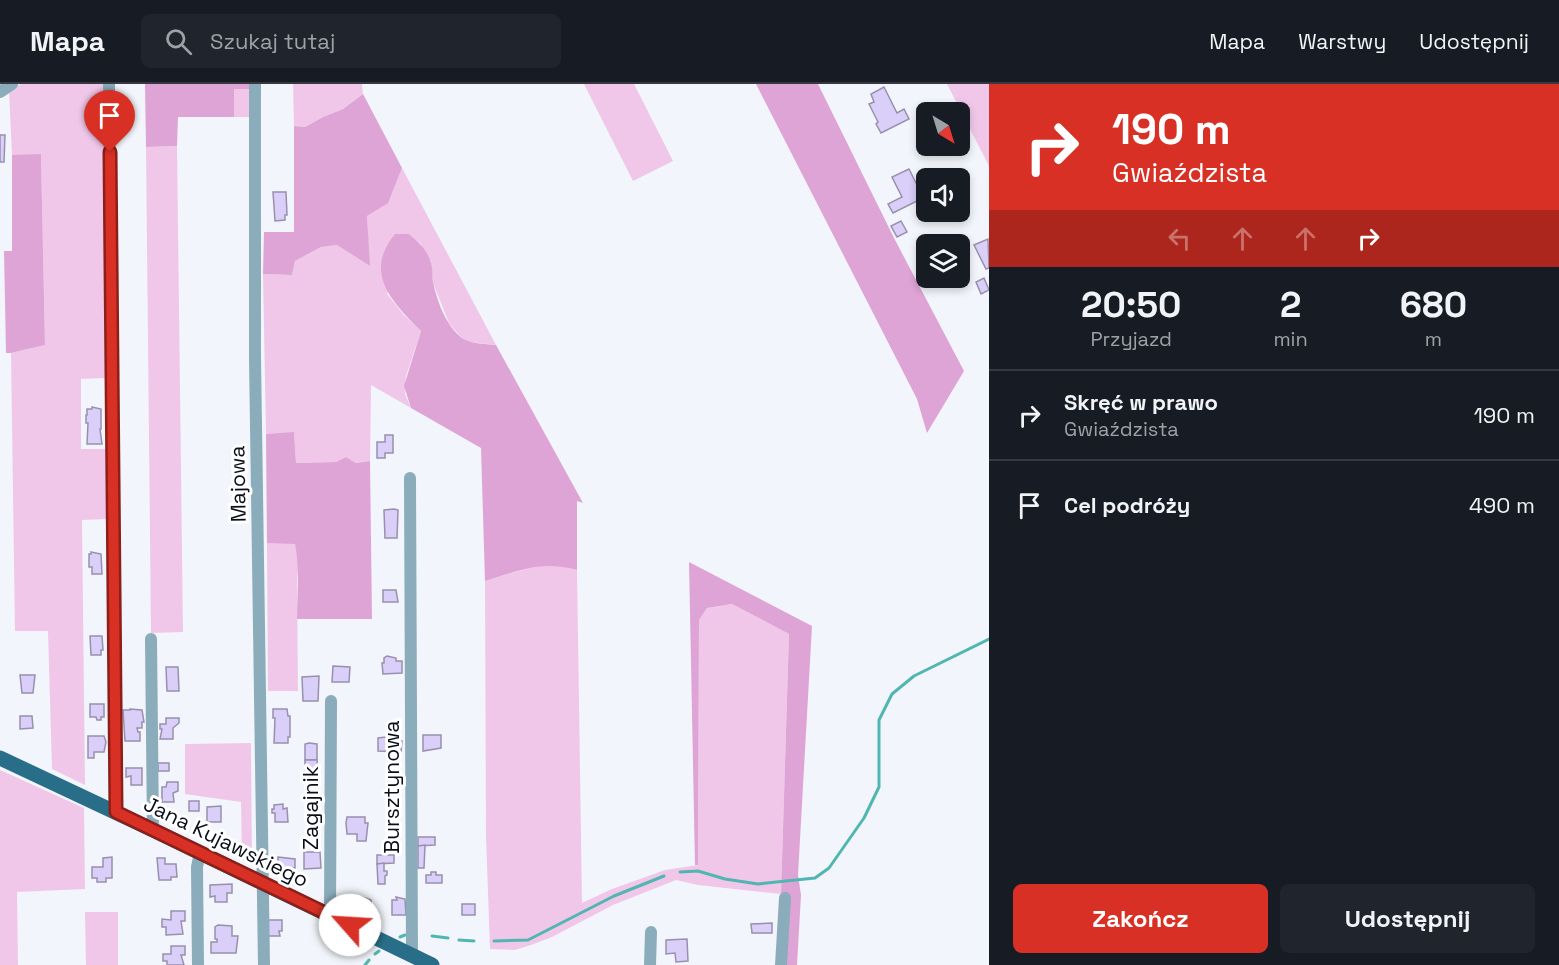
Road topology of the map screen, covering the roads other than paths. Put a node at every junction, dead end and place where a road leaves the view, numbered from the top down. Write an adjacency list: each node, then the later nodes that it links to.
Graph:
1 (12, 84): 4 (street)
2 (109, 84): 9 (street)
3 (255, 84): 12 (street, Majowa)
4 (0, 92)
5 (410, 478): 16 (street, Bursztynowa)
6 (151, 639): 10 (street)
7 (331, 701): 14 (street, Zagajnik)
8 (0, 758): 9 (main road, Jana Kujawskiego)
9 (116, 812): 10 (main road, Jana Kujawskiego)
10 (153, 830): 11 (main road, Jana Kujawskiego)
11 (200, 853): 12 (main road, Jana Kujawskiego); 17 (street)
12 (262, 882): 14 (main road, Jana Kujawskiego); 18 (street, Majowa)
13 (785, 898): 20 (street)
14 (330, 915): 16 (main road, Jana Kujawskiego)
15 (651, 932): 19 (street)
16 (421, 961)
17 (198, 965)
18 (264, 965)
19 (650, 965)
20 (781, 965)

